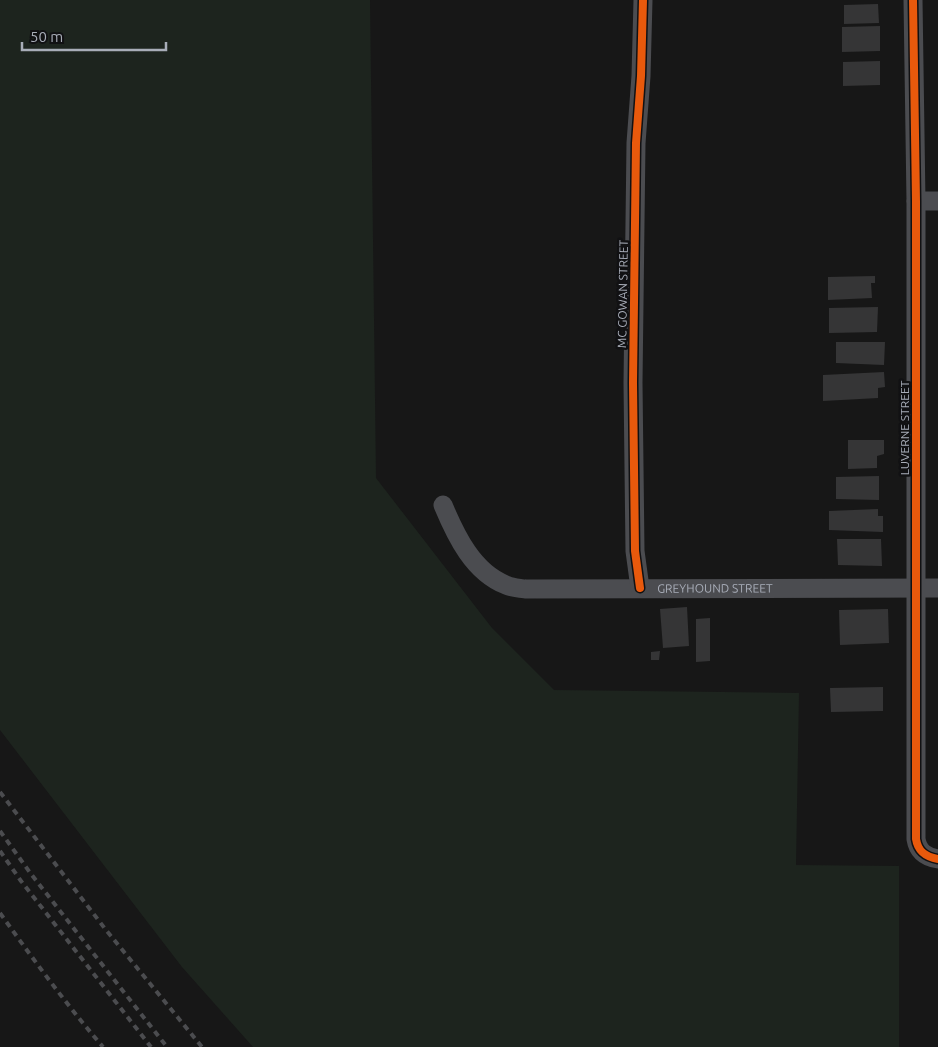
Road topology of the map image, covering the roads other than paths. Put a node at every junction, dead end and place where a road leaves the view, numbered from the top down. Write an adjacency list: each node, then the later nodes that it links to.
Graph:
1 (643, 0): 6 (street, MC GOWAN STREET)
2 (913, 0): 3 (street, LUVERNE STREET)
3 (916, 201): 4 (street); 7 (street, LUVERNE STREET)
4 (938, 201)
5 (443, 505): 6 (street, GREYHOUND STREET)
6 (640, 588): 7 (street, GREYHOUND STREET)
7 (916, 588): 8 (street, GREYHOUND STREET); 9 (street, LUVERNE STREET)
8 (938, 588)
9 (930, 857)

